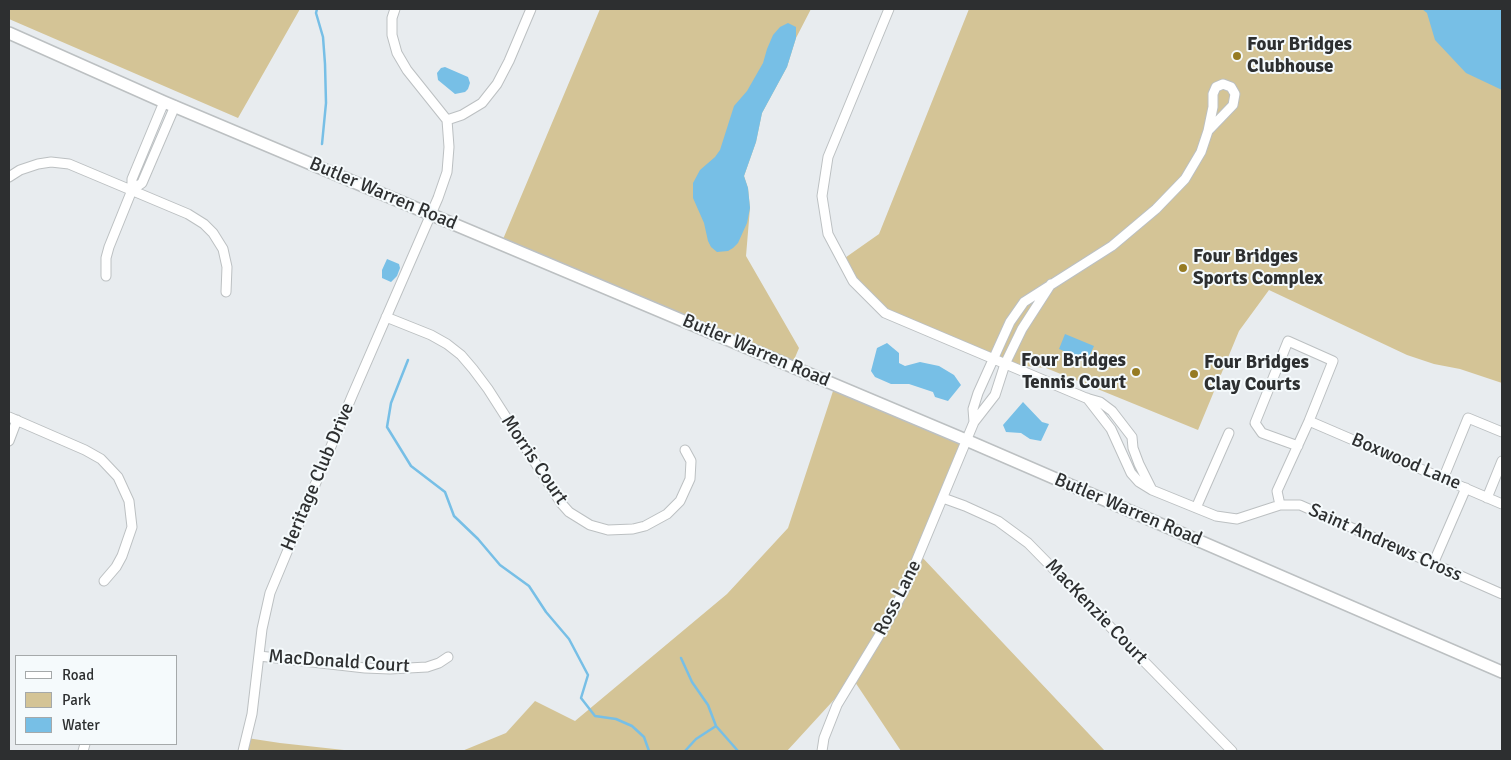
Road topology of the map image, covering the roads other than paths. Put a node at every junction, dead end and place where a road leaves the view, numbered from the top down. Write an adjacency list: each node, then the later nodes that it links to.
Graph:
1 (395, 9): 7 (street)
2 (531, 9): 7 (street)
3 (889, 9): 16 (street, Saint Andrews Cross)
4 (9, 33): 5 (main road, Butler Warren Road)
5 (164, 102): 6 (main road, Butler Warren Road); 10 (street)
6 (175, 106): 10 (street); 11 (main road, Butler Warren Road)
7 (447, 120): 11 (street, Heritage Club Drive)
8 (1208, 131): 8 (street); 13 (street)
9 (9, 177): 10 (street)
10 (132, 190): 12 (street); 14 (street)
11 (430, 214): 15 (street, Heritage Club Drive); 24 (main road, Butler Warren Road)
12 (106, 276)
13 (1051, 284): 16 (street); 17 (street)
14 (226, 292)
15 (386, 318): 27 (street, Morris Court); 40 (street, Heritage Club Drive)
16 (993, 359): 17 (street, Saint Andrews Cross); 21 (street)
17 (1005, 364): 18 (street, Saint Andrews Cross); 21 (street)
18 (1086, 398): 31 (street, Saint Andrews Cross); 31 (street, Saint Andrews Cross)
19 (13, 419): 25 (street); 38 (street)
20 (1309, 421): 26 (street); 26 (street); 29 (street, Boxwood Lane)
21 (974, 422): 24 (street, Ross Lane)
22 (1502, 432): 29 (street)
23 (1230, 434): 36 (street)
24 (966, 440): 32 (street, Ross Lane); 42 (main road, Butler Warren Road)
25 (9, 441)
26 (1298, 446): 35 (street)
27 (685, 450)
28 (1502, 461): 33 (street)
29 (1443, 478): 30 (street, Boxwood Lane)
30 (1466, 488): 33 (street, Boxwood Lane); 37 (street)
31 (1152, 490): 36 (street, Saint Andrews Cross)
32 (943, 498): 44 (street, Ross Lane); 45 (street, MacKenzie Court)
33 (1487, 498): 34 (street, Boxwood Lane)
34 (1502, 504)
35 (1280, 505): 36 (street, Saint Andrews Cross); 37 (street, Saint Andrews Cross)
36 (1196, 508)
37 (1433, 564): 39 (street, Saint Andrews Cross)
38 (104, 582)
39 (1502, 594)
40 (259, 656): 41 (street, MacDonald Court); 43 (street, Heritage Club Drive)
41 (448, 658)
42 (1502, 672)
43 (242, 751)
44 (822, 751)
45 (1232, 751)

